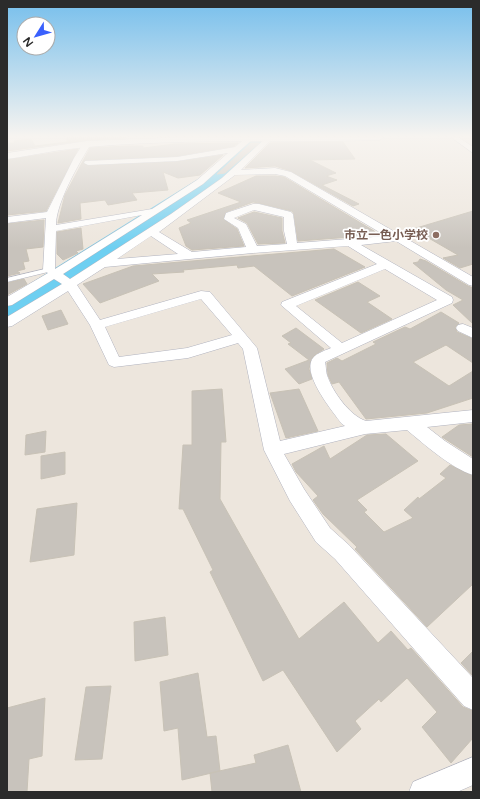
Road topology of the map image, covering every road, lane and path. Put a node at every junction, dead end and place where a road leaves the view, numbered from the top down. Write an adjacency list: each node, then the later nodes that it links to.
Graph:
1 (70, 174): 6 (street)
2 (209, 174): 5 (street)
3 (231, 174): 9 (street)
4 (288, 174): 10 (street)
5 (158, 209): 8 (street); 17 (street)
6 (51, 214): 7 (street); 8 (street)
7 (7, 220)
8 (50, 229): 17 (street)
9 (152, 232): 14 (street); 16 (street)
10 (397, 238): 11 (street); 19 (street)
11 (350, 243): 12 (street); 15 (street)
12 (293, 248): 13 (street); 13 (street)
13 (253, 250): 14 (street)
14 (190, 256): 16 (street)
15 (386, 264): 24 (street); 24 (street)
16 (101, 265): 17 (street)
17 (59, 277): 18 (lane); 20 (street); 21 (street); 22 (street)
18 (7, 280)
19 (473, 282)
20 (7, 302)
21 (7, 323)
22 (97, 325): 23 (street); 23 (street)
23 (241, 337): 28 (street)
24 (341, 349): 27 (street)
25 (473, 416): 26 (street)
26 (410, 423): 27 (street); 29 (street)
27 (365, 428): 28 (street)
28 (272, 450): 30 (street)
29 (473, 468)
30 (473, 697)
31 (473, 771): 32 (street)
32 (423, 792)

